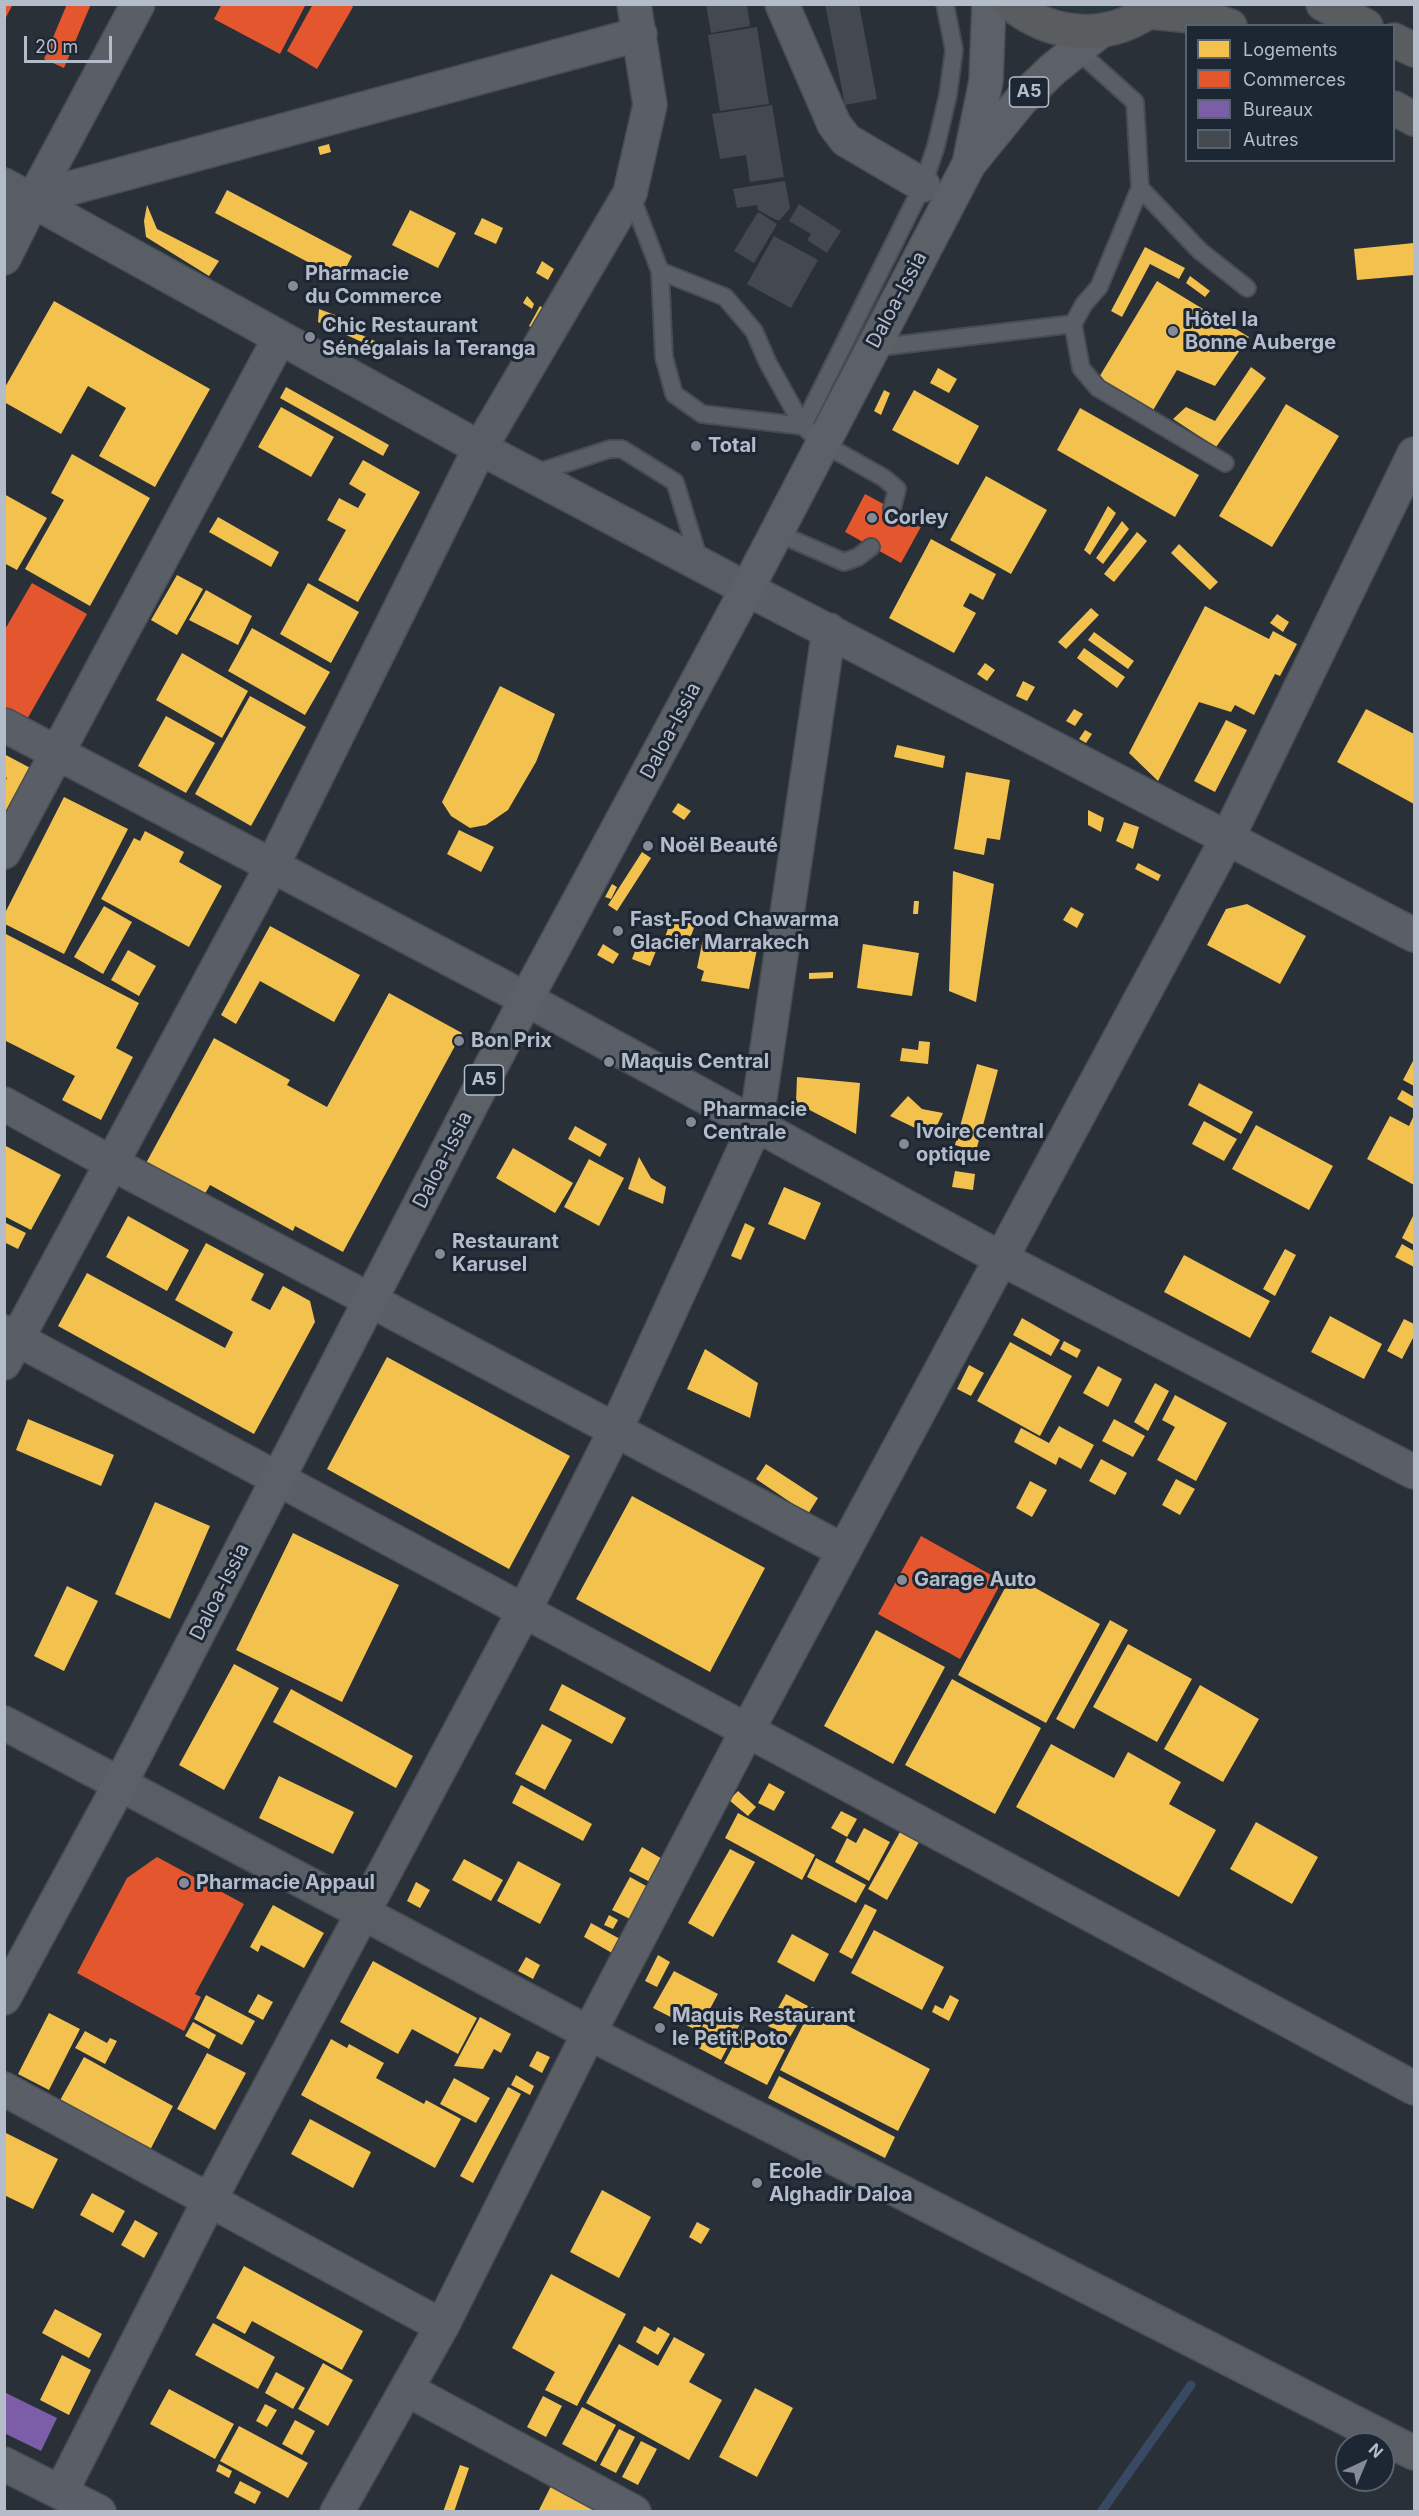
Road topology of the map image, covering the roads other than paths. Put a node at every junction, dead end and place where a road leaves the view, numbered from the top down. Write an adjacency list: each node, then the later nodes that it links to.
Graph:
1 (138, 4): 20 (street)
2 (782, 4): 17 (street)
3 (945, 4): 17 (lane)
4 (989, 4): 16 (main road, A5)
5 (1011, 4): 12 (highway)
6 (1323, 4): 10 (highway)
7 (1153, 8): 9 (highway); 12 (highway)
8 (637, 19): 19 (street); 20 (street)
9 (1224, 24)
10 (1362, 24)
11 (1395, 40): 13 (highway)
12 (1088, 41): 16 (main road, A5); 18 (lane)
13 (1414, 50)
14 (1395, 109): 15 (highway)
15 (1414, 119)
16 (969, 164): 26 (main road, Daloa-Issia / A5)
17 (923, 185): 27 (lane)
18 (1140, 188): 23 (lane); 24 (lane)
19 (630, 193): 22 (lane); 28 (street)
20 (14, 197): 21 (street); 25 (street)
21 (4, 258)
22 (660, 271): 27 (lane); 27 (lane)
23 (1248, 288)
24 (1073, 324): 26 (lane); 30 (lane)
25 (279, 339): 28 (street); 39 (street)
26 (872, 348): 27 (main road, Daloa-Issia / A5)
27 (813, 434): 32 (lane); 33 (main road, Daloa-Issia / A5)
28 (480, 448): 31 (street); 42 (street)
29 (1414, 454): 40 (street)
30 (1225, 463)
31 (531, 475): 35 (street); 35 (lane)
32 (892, 509)
33 (777, 533): 34 (lane); 36 (main road, Daloa-Issia / A5)
34 (871, 547)
35 (700, 564): 36 (street)
36 (747, 589): 37 (street); 44 (main road, Daloa-Issia / A5)
37 (830, 630): 40 (street); 46 (street)
38 (4, 725): 39 (street)
39 (56, 752): 41 (street); 42 (street)
40 (1228, 837): 43 (street); 48 (street)
41 (4, 852)
42 (272, 866): 44 (street); 47 (street)
43 (1414, 935)
44 (526, 999): 46 (street); 49 (main road, Daloa-Issia / A5)
45 (4, 1104): 47 (street)
46 (756, 1124): 48 (street); 51 (street)
47 (113, 1164): 49 (street); 50 (street)
48 (1000, 1258): 52 (street); 54 (street)
49 (370, 1299): 51 (street); 53 (main road, Daloa-Issia / A5)
50 (9, 1344): 53 (street)
51 (615, 1431): 54 (street); 55 (street)
52 (1414, 1472)
53 (279, 1478): 55 (street); 58 (main road, Daloa-Issia / A5)
54 (844, 1551): 57 (street)
55 (525, 1609): 57 (street); 59 (street)
56 (4, 1723): 58 (street)
57 (748, 1729): 61 (street); 62 (street)
58 (120, 1784): 59 (street); 60 (main road, Daloa-Issia / A5)
59 (364, 1914): 61 (street); 64 (street)
60 (4, 1998)
61 (589, 2033): 65 (street); 67 (street)
62 (1414, 2088)
63 (4, 2089): 64 (street)
64 (209, 2201): 65 (street); 69 (street)
65 (442, 2326): 66 (street)
66 (408, 2390): 71 (street); 72 (street)
67 (1414, 2453)
68 (4, 2464): 69 (street)
69 (61, 2492): 70 (street)
70 (99, 2511)
71 (337, 2511)
72 (633, 2511)

